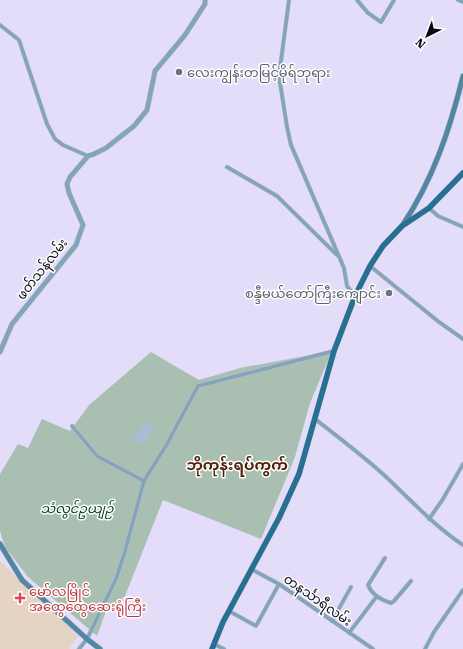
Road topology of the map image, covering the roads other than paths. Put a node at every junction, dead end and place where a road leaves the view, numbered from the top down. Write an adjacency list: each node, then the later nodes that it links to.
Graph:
1 (206, 0): 9 (street)
2 (289, 0): 15 (street)
3 (356, 0): 4 (street)
4 (394, 0)
5 (458, 0): 6 (street)
6 (463, 2)
7 (0, 25): 9 (street)
8 (463, 76): 13 (main road)
9 (88, 156): 20 (street, ဖတ်သန်လမ်း)
10 (227, 167): 15 (street)
11 (463, 173): 12 (main road)
12 (429, 208): 13 (main road); 14 (street)
13 (402, 226): 16 (main road)
14 (463, 227)
15 (338, 256): 17 (street)
16 (370, 266): 17 (main road); 18 (street)
17 (355, 296): 19 (main road)
18 (463, 339)
19 (334, 351): 21 (main road); 24 (street)
20 (0, 352)
21 (314, 418): 25 (street); 29 (main road)
22 (72, 426): 24 (street)
23 (463, 464): 25 (street)
24 (144, 481): 38 (street)
25 (429, 519): 27 (street)
26 (0, 544): 38 (main road)
27 (463, 545)
28 (385, 558): 34 (street)
29 (251, 569): 31 (street, တနင်္သာရီလမ်း); 35 (main road)
30 (411, 581): 34 (street)
31 (279, 584): 35 (street); 36 (street, တနင်္သာရီလမ်း)
32 (351, 587): 36 (street)
33 (463, 590): 44 (street)
34 (376, 596): 37 (street)
35 (229, 611): 39 (main road)
36 (332, 621): 37 (street, တနင်္သာရီလမ်း)
37 (350, 633): 43 (street, တနင်္သာရီလမ်း)
38 (87, 639): 40 (street); 41 (main road)
39 (213, 646): 42 (street)
40 (79, 649)
41 (100, 649)
42 (224, 649)
43 (373, 649)
44 (425, 649)

